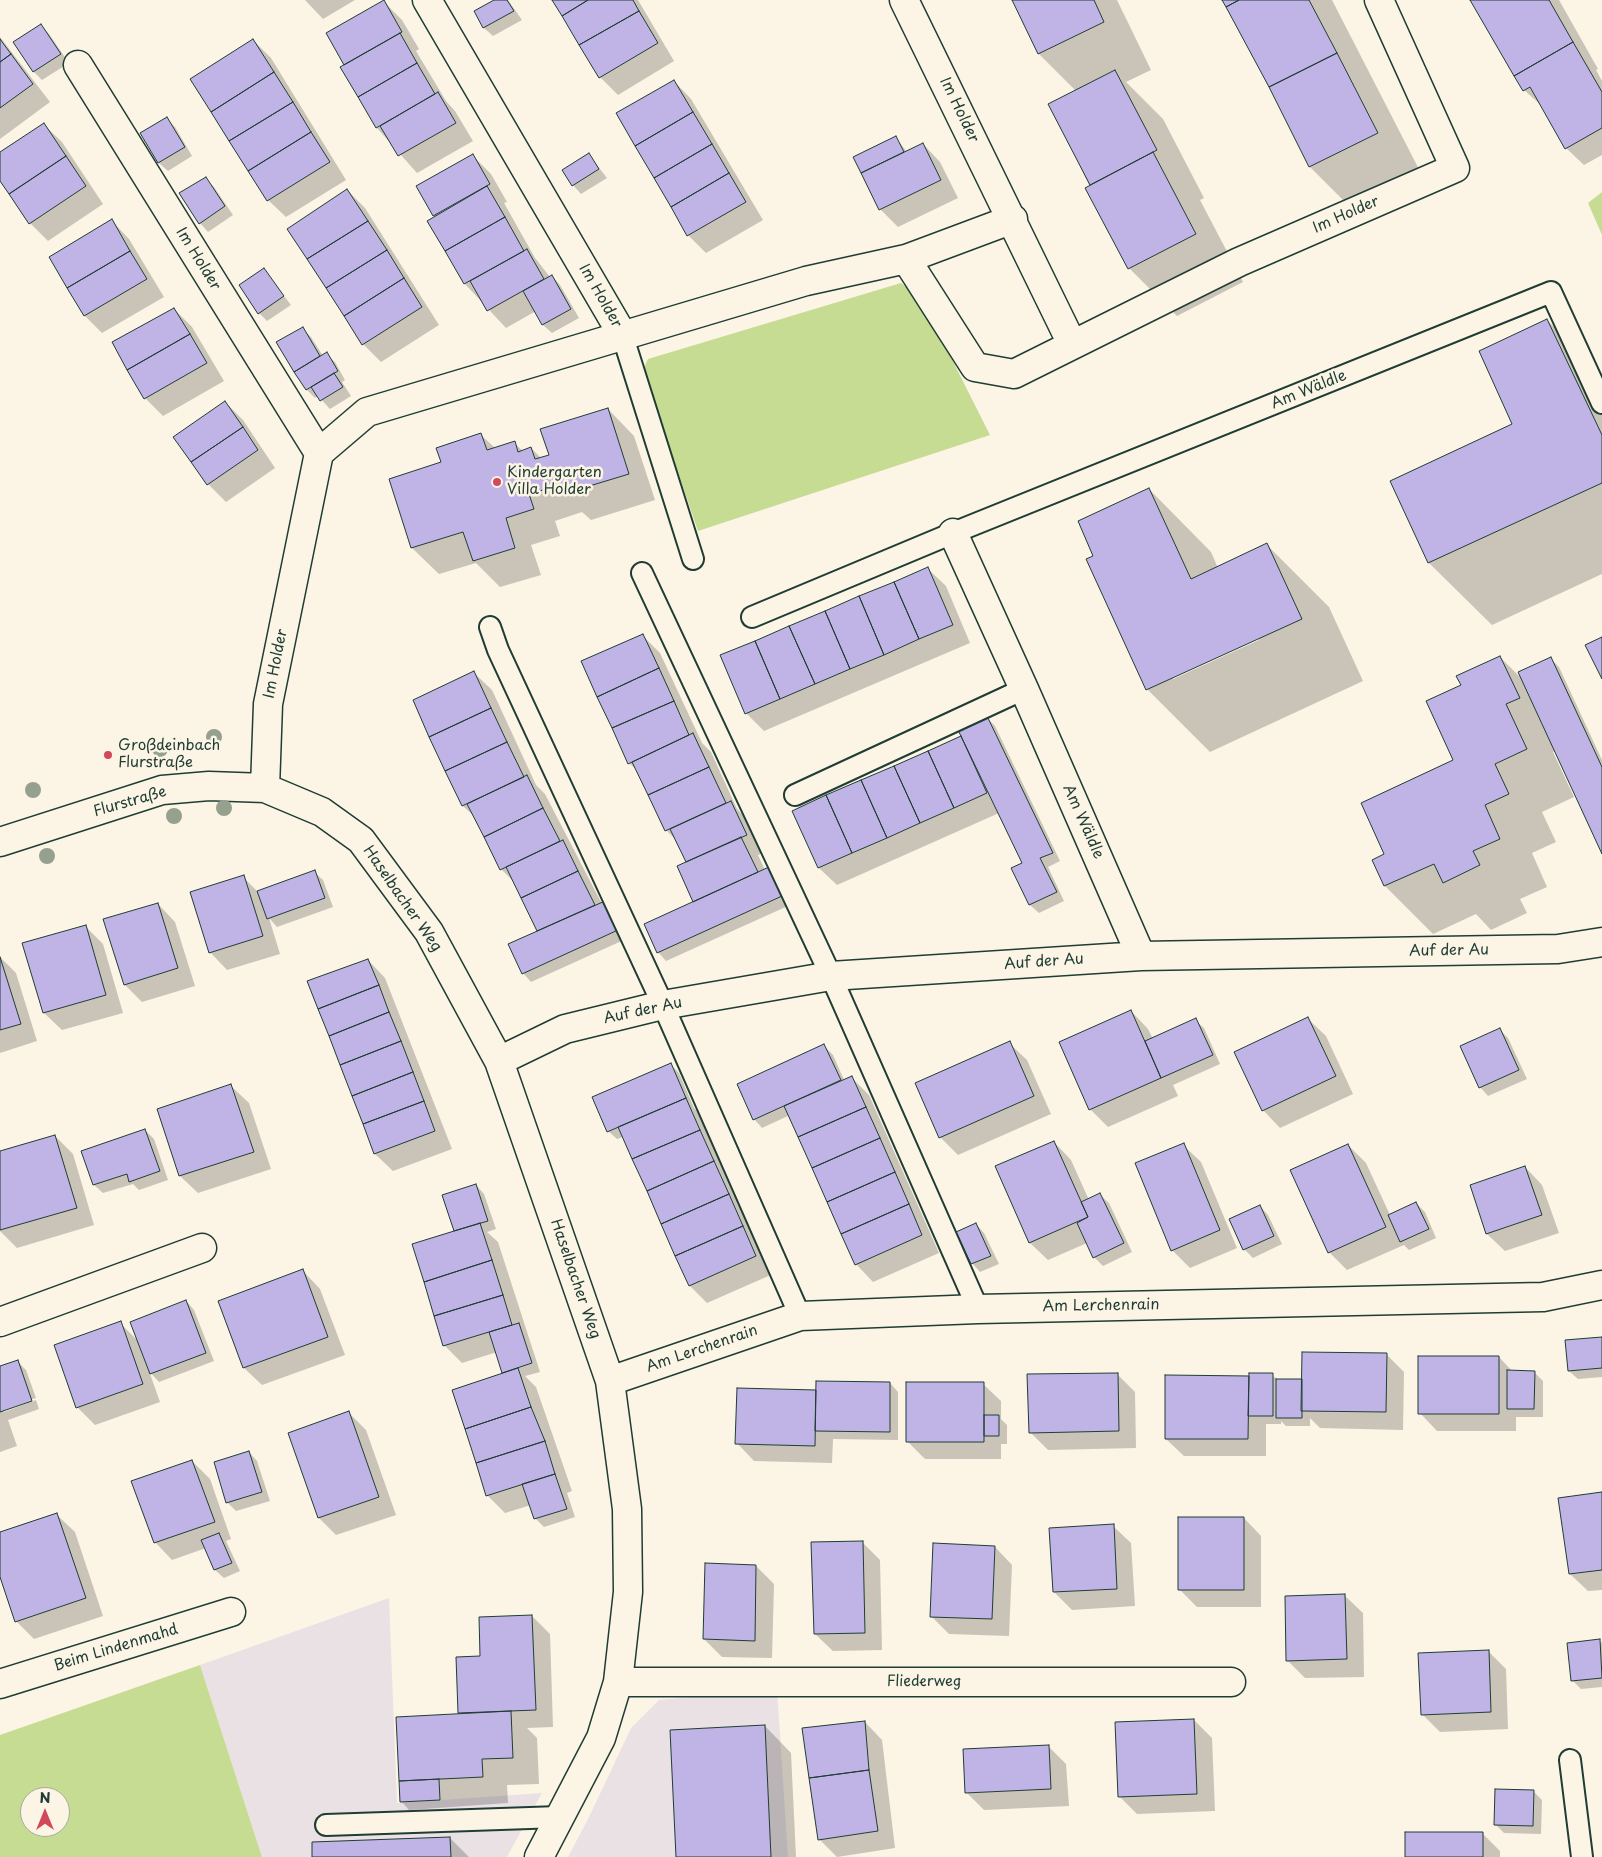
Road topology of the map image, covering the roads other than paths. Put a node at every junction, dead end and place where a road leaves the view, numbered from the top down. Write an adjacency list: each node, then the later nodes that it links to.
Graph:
1 (427, 0): 7 (street, Im Holder)
2 (904, 0): 5 (street, Im Holder)
3 (1379, 0): 8 (street, Im Holder)
4 (78, 65): 10 (street, Im Holder)
5 (1013, 219): 6 (street, Im Holder); 8 (street, Im Holder)
6 (906, 259): 7 (street, Im Holder); 8 (street, Im Holder)
7 (622, 334): 10 (street, Im Holder); 12 (lane)
8 (1072, 344)
9 (1602, 403): 11 (lane, Am Wäldle)
10 (319, 453): 17 (street, Im Holder)
11 (953, 533): 14 (lane, Am Wäldle); 16 (street, Am Wäldle)
12 (693, 559)
13 (642, 573): 22 (lane)
14 (752, 617)
15 (490, 627): 23 (lane)
16 (1024, 689): 18 (lane); 21 (street, Am Wäldle)
17 (265, 788): 19 (street, Flurstraße); 24 (street, Haselbacher Weg)
18 (796, 795)
19 (1, 840)
20 (1602, 942): 21 (street, Auf der Au)
21 (1141, 956): 22 (street, Auf der Au)
22 (831, 976): 23 (street, Auf der Au); 27 (lane)
23 (663, 1005): 24 (street, Auf der Au); 28 (lane)
24 (499, 1061): 30 (street, Haselbacher Weg)
25 (202, 1248): 29 (street)
26 (1602, 1285): 27 (street, Am Lerchenrain)
27 (978, 1309): 28 (street, Am Lerchenrain)
28 (800, 1316): 30 (street, Am Lerchenrain)
29 (0, 1322)
30 (610, 1381): 32 (street, Haselbacher Weg)
31 (231, 1612): 34 (street, Beim Lindenmahd)
32 (618, 1682): 33 (street, Fliederweg); 36 (street, Haselbacher Weg)
33 (1231, 1682)
34 (0, 1684)
35 (1570, 1760): 39 (lane)
36 (559, 1817): 37 (lane); 38 (street, Haselbacher Weg)
37 (326, 1825)
38 (539, 1857)
39 (1582, 1857)

